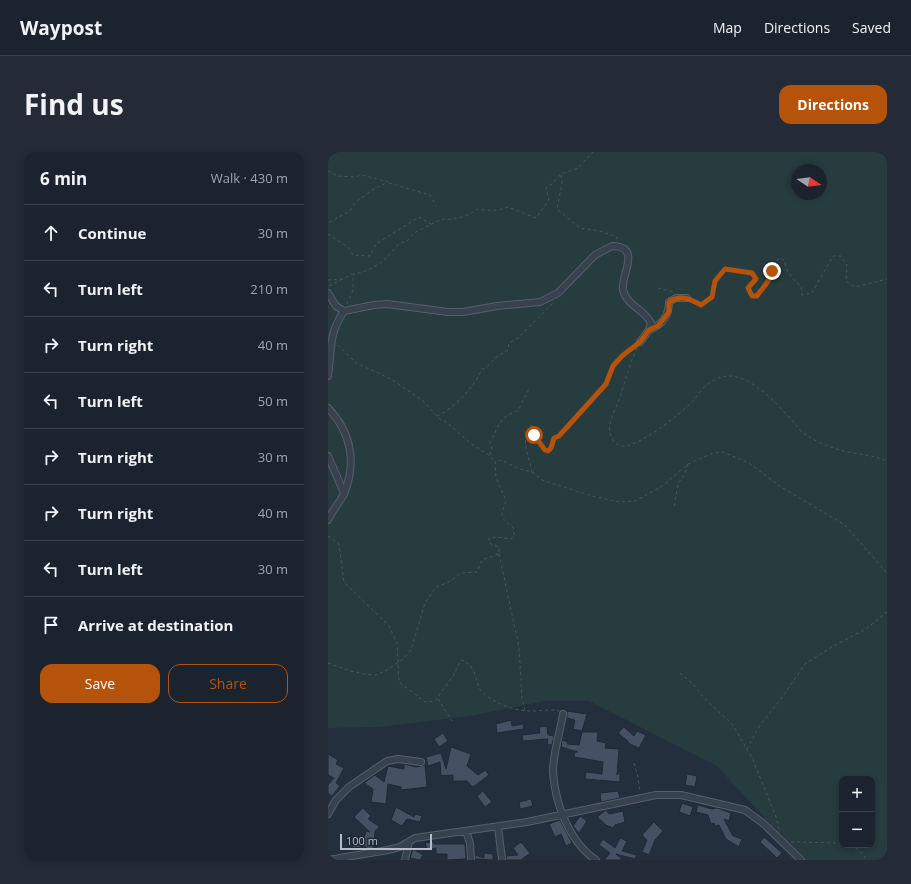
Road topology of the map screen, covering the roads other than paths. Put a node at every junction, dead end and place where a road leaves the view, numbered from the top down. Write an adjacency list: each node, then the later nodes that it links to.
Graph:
1 (328, 293): 3 (street)
2 (687, 298): 4 (street)
3 (344, 311): 4 (street); 6 (street)
4 (649, 330): 5 (street)
5 (640, 342)
6 (328, 376)
7 (328, 408): 9 (street)
8 (328, 456): 9 (street)
9 (344, 493): 10 (street)
10 (328, 520)
11 (563, 714): 14 (street)
12 (421, 762): 13 (street)
13 (328, 814)
14 (564, 815): 15 (street); 22 (street); 23 (street)
15 (498, 827): 16 (street); 18 (street)
16 (466, 831): 17 (street); 21 (street)
17 (409, 842): 19 (street); 20 (street)
18 (502, 859)
19 (328, 860)
20 (405, 860)
21 (471, 860)
22 (596, 860)
23 (801, 860)

